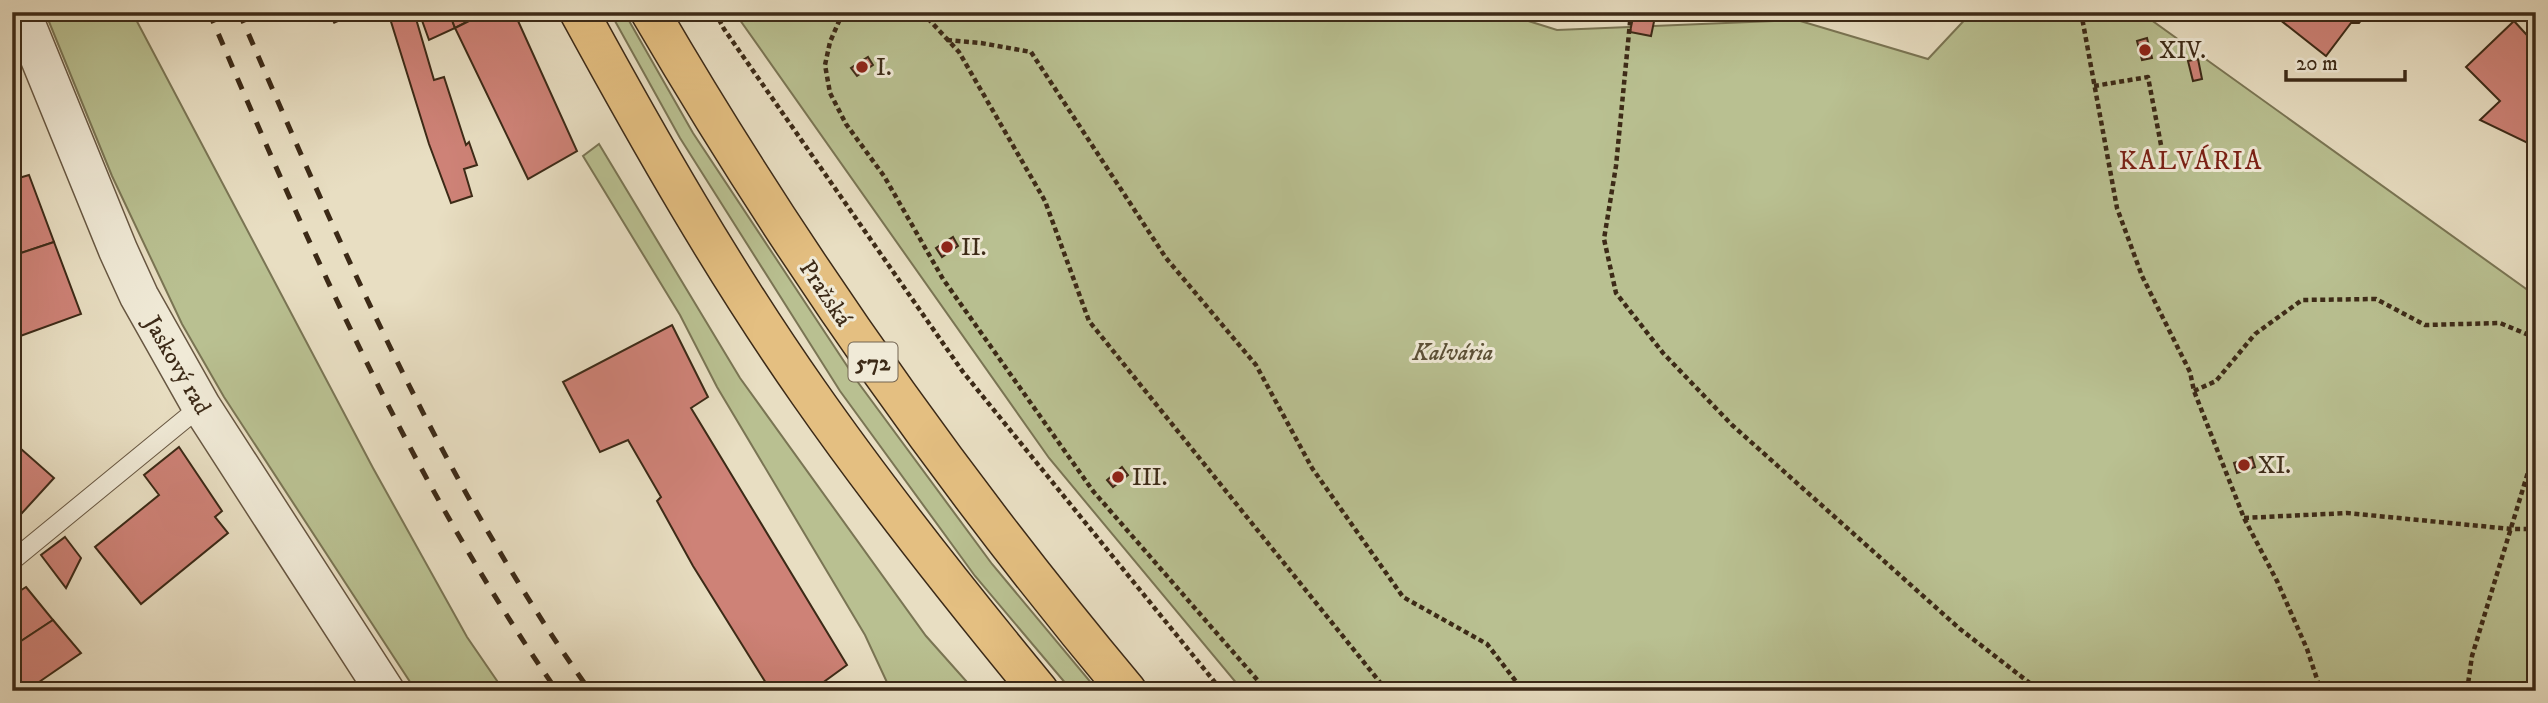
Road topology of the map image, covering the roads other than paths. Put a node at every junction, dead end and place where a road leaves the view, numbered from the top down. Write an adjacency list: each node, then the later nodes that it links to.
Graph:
1 (21, 12): 4 (street, Jaskový rad)
2 (579, 12): 7 (main road)
3 (650, 12): 8 (main road, Pražská / 572)
4 (201, 405): 5 (lane); 6 (street, Jaskový rad)
5 (12, 561)
6 (385, 691)
7 (1039, 691)
8 (1127, 691)

